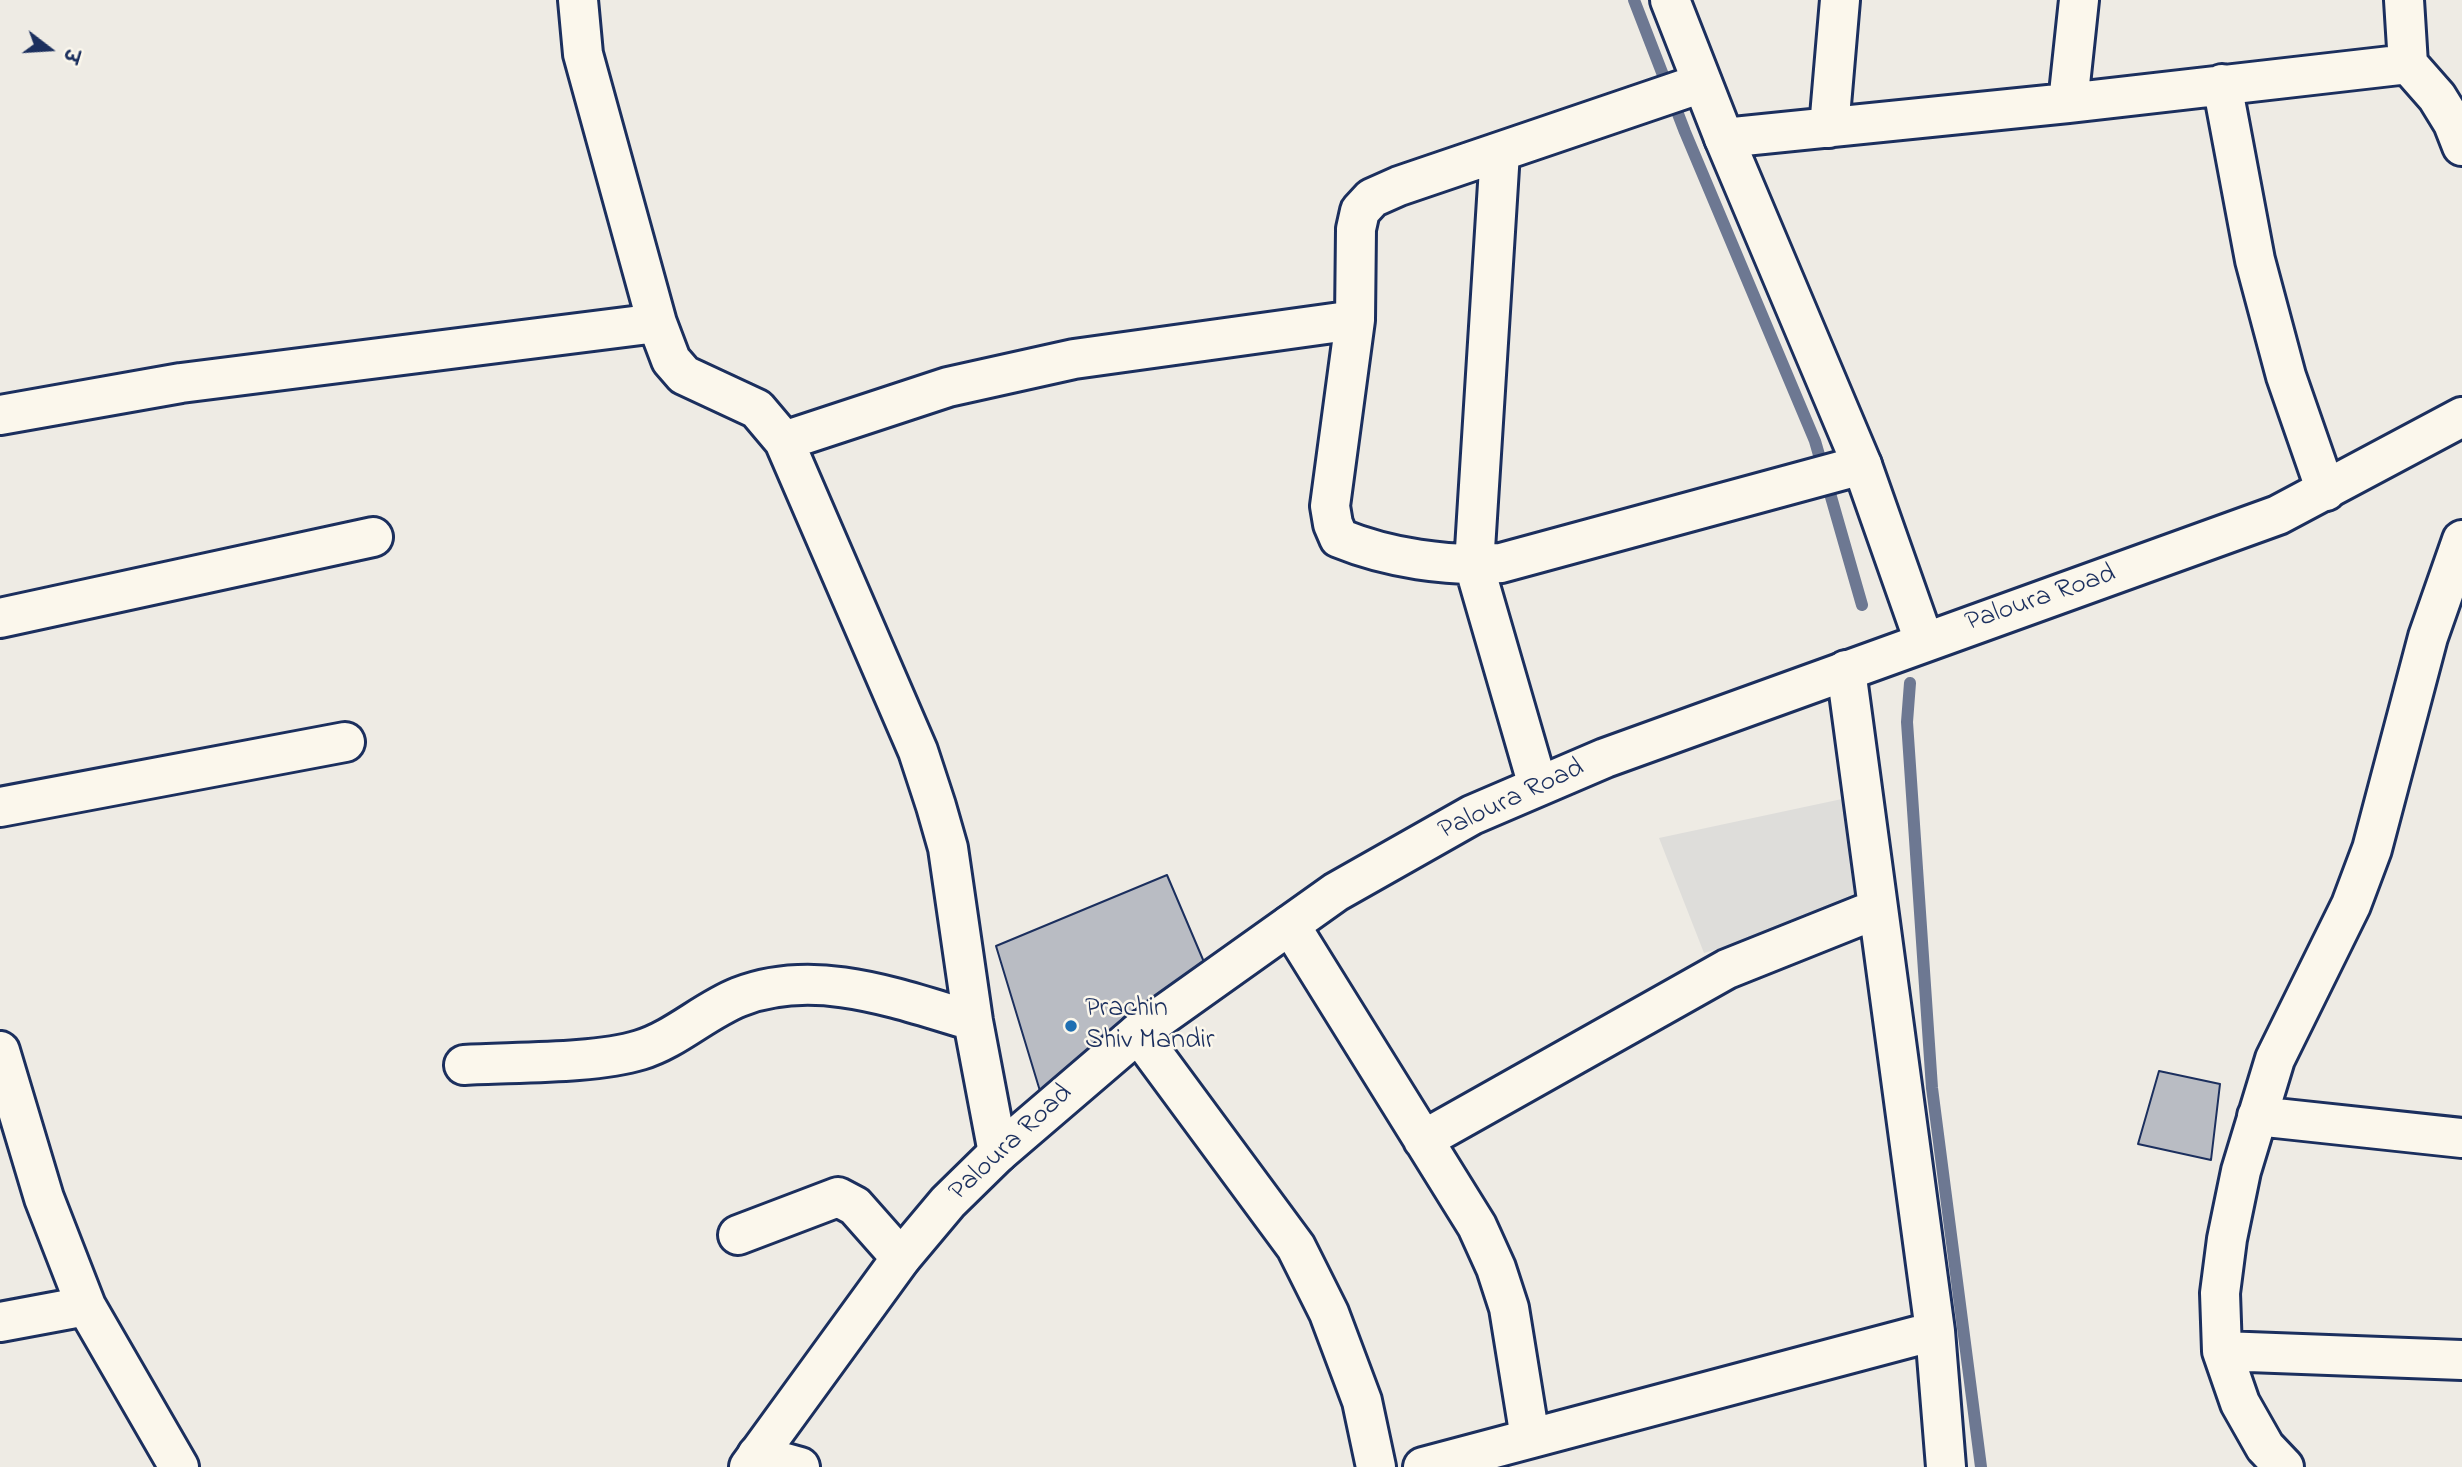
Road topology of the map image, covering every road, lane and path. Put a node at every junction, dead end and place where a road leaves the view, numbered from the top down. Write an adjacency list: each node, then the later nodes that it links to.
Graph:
1 (578, 0): 15 (street)
2 (1670, 0): 8 (street)
3 (1840, 0): 10 (street)
4 (2078, 0): 9 (street)
5 (2404, 0): 6 (street)
6 (2408, 64): 7 (street); 12 (street)
7 (2222, 84): 9 (street); 20 (street)
8 (1693, 86): 11 (street); 13 (street)
9 (2068, 103): 10 (street)
10 (1829, 128): 11 (street)
11 (1724, 138): 19 (street)
12 (2462, 146)
13 (1500, 152): 14 (street); 23 (street)
14 (1355, 320): 18 (street); 23 (street)
15 (657, 323): 16 (street); 18 (street)
16 (0, 415)
17 (2462, 417): 20 (street, Paloura Road)
18 (785, 441): 33 (street)
19 (1837, 471): 23 (street); 26 (street)
20 (2326, 491): 26 (street, Paloura Road)
21 (373, 537): 25 (street)
22 (2462, 540): 24 (street)
23 (1474, 565): 29 (street)
24 (2449, 607): 37 (street)
25 (0, 618)
26 (1924, 641): 27 (street, Paloura Road)
27 (1846, 670): 29 (street, Paloura Road); 31 (street)
28 (345, 742): 30 (street)
29 (1538, 786): 32 (street, Paloura Road)
30 (0, 807)
31 (1877, 908): 39 (street); 45 (street)
32 (1290, 925): 34 (street, Paloura Road); 39 (street)
33 (974, 1021): 35 (street); 40 (street)
34 (1138, 1033): 40 (street, Paloura Road); 52 (street)
35 (464, 1065)
36 (3, 1070): 43 (street)
37 (2257, 1116): 38 (street); 46 (street)
38 (2462, 1138)
39 (1423, 1140): 48 (street)
40 (998, 1153): 42 (street, Paloura Road)
41 (738, 1235): 42 (street)
42 (901, 1258): 49 (street, Paloura Road)
43 (86, 1306): 44 (street); 50 (street)
44 (0, 1322)
45 (1935, 1331): 48 (street); 54 (street)
46 (2222, 1351): 47 (street); 55 (street)
47 (2462, 1360)
48 (1530, 1438): 53 (street)
49 (753, 1461): 51 (street)
50 (179, 1467)
51 (800, 1467)
52 (1376, 1467)
53 (1423, 1467)
54 (1946, 1467)
55 (2284, 1467)

